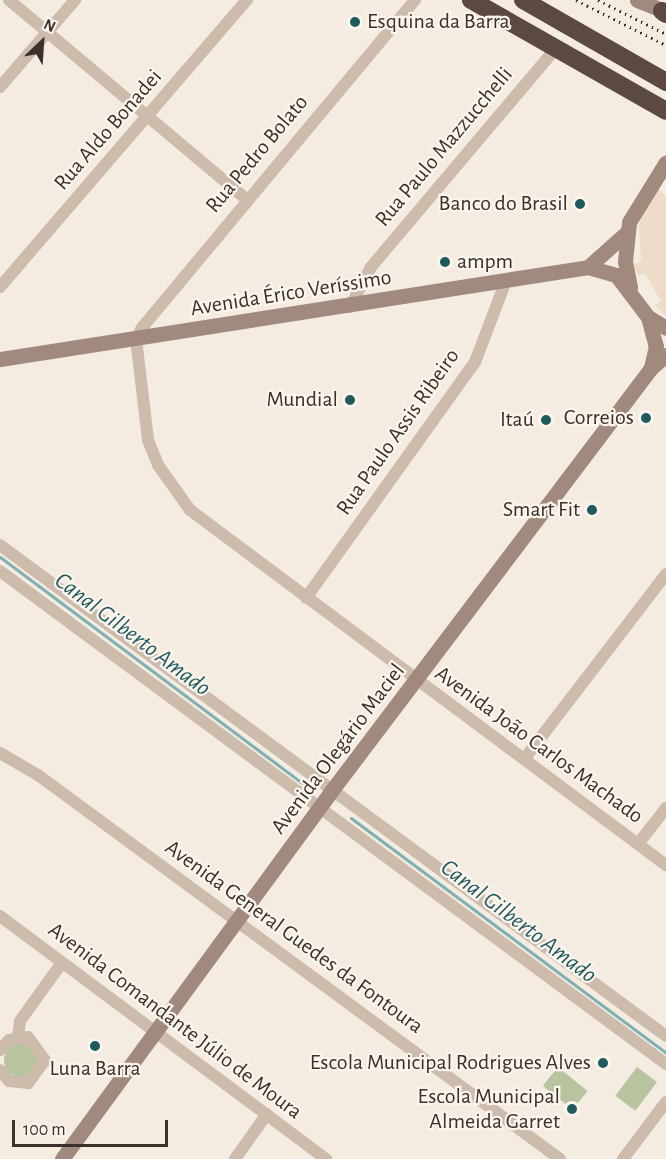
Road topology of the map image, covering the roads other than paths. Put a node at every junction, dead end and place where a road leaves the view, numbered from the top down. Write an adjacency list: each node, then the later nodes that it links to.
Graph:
1 (9, 0): 9 (street)
2 (75, 0): 9 (street)
3 (247, 0): 14 (street, Rua Aldo Bonadei)
4 (415, 0): 16 (street, Rua Pedro Bolato)
5 (471, 0): 10 (highway)
6 (524, 0): 11 (highway)
7 (637, 0): 8 (main road)
8 (665, 12)
9 (46, 32): 12 (street); 14 (street)
10 (556, 48): 13 (highway); 19 (street, Rua Paulo Mazzucchelli)
11 (666, 82)
12 (0, 87)
13 (666, 111)
14 (147, 118): 16 (street); 21 (street, Rua Aldo Bonadei)
15 (666, 162): 17 (main road)
16 (246, 199): 27 (street, Rua Pedro Bolato)
17 (626, 234): 18 (main road); 22 (main road)
18 (588, 267): 20 (main road, Avenida Érico Veríssimo); 22 (main road)
19 (366, 275): 23 (street); 24 (street, Rua Paulo Mazzucchelli)
20 (506, 281): 23 (main road, Avenida Érico Veríssimo); 34 (street, Rua Paulo Assis Ribeiro)
21 (0, 287)
22 (631, 290): 25 (main road)
23 (376, 302): 24 (main road, Avenida Érico Veríssimo)
24 (350, 307): 27 (main road, Avenida Érico Veríssimo)
25 (648, 316): 26 (main road); 30 (main road)
26 (666, 328)
27 (136, 339): 29 (main road, Avenida Érico Veríssimo); 34 (street, Avenida João Carlos Machado)
28 (666, 355): 30 (main road, Avenida Olegário Maciel)
29 (0, 359)
30 (651, 368): 35 (main road, Avenida Olegário Maciel)
31 (0, 545): 38 (street)
32 (0, 571): 39 (street)
33 (666, 574): 37 (street)
34 (306, 598): 35 (street, Avenida João Carlos Machado)
35 (418, 682): 37 (street, Avenida João Carlos Machado); 38 (main road, Avenida Olegário Maciel)
36 (0, 753): 44 (street, Avenida General Guedes da Fontoura)
37 (525, 758): 41 (street, Avenida João Carlos Machado)
38 (333, 790): 39 (main road, Avenida Olegário Maciel); 48 (street)
39 (320, 807): 44 (main road, Avenida Olegário Maciel); 50 (street)
40 (666, 808): 41 (street)
41 (638, 844): 42 (street, Avenida João Carlos Machado)
42 (666, 865)
43 (0, 916): 45 (street, Avenida Comandante Júlio de Moura)
44 (239, 921): 46 (main road, Avenida Olegário Maciel); 57 (street, Avenida General Guedes da Fontoura)
45 (61, 963): 46 (street, Avenida Comandante Júlio de Moura); 47 (street)
46 (155, 1031): 53 (street, Avenida Comandante Júlio de Moura); 54 (main road, Avenida Olegário Maciel)
47 (18, 1036): 49 (street); 51 (street)
48 (666, 1036)
49 (0, 1050)
50 (666, 1064)
51 (0, 1070)
52 (666, 1102): 58 (street)
53 (267, 1114): 55 (street); 56 (street, Avenida Comandante Júlio de Moura)
54 (62, 1159)
55 (235, 1159)
56 (326, 1159)
57 (560, 1159)
58 (622, 1159)

